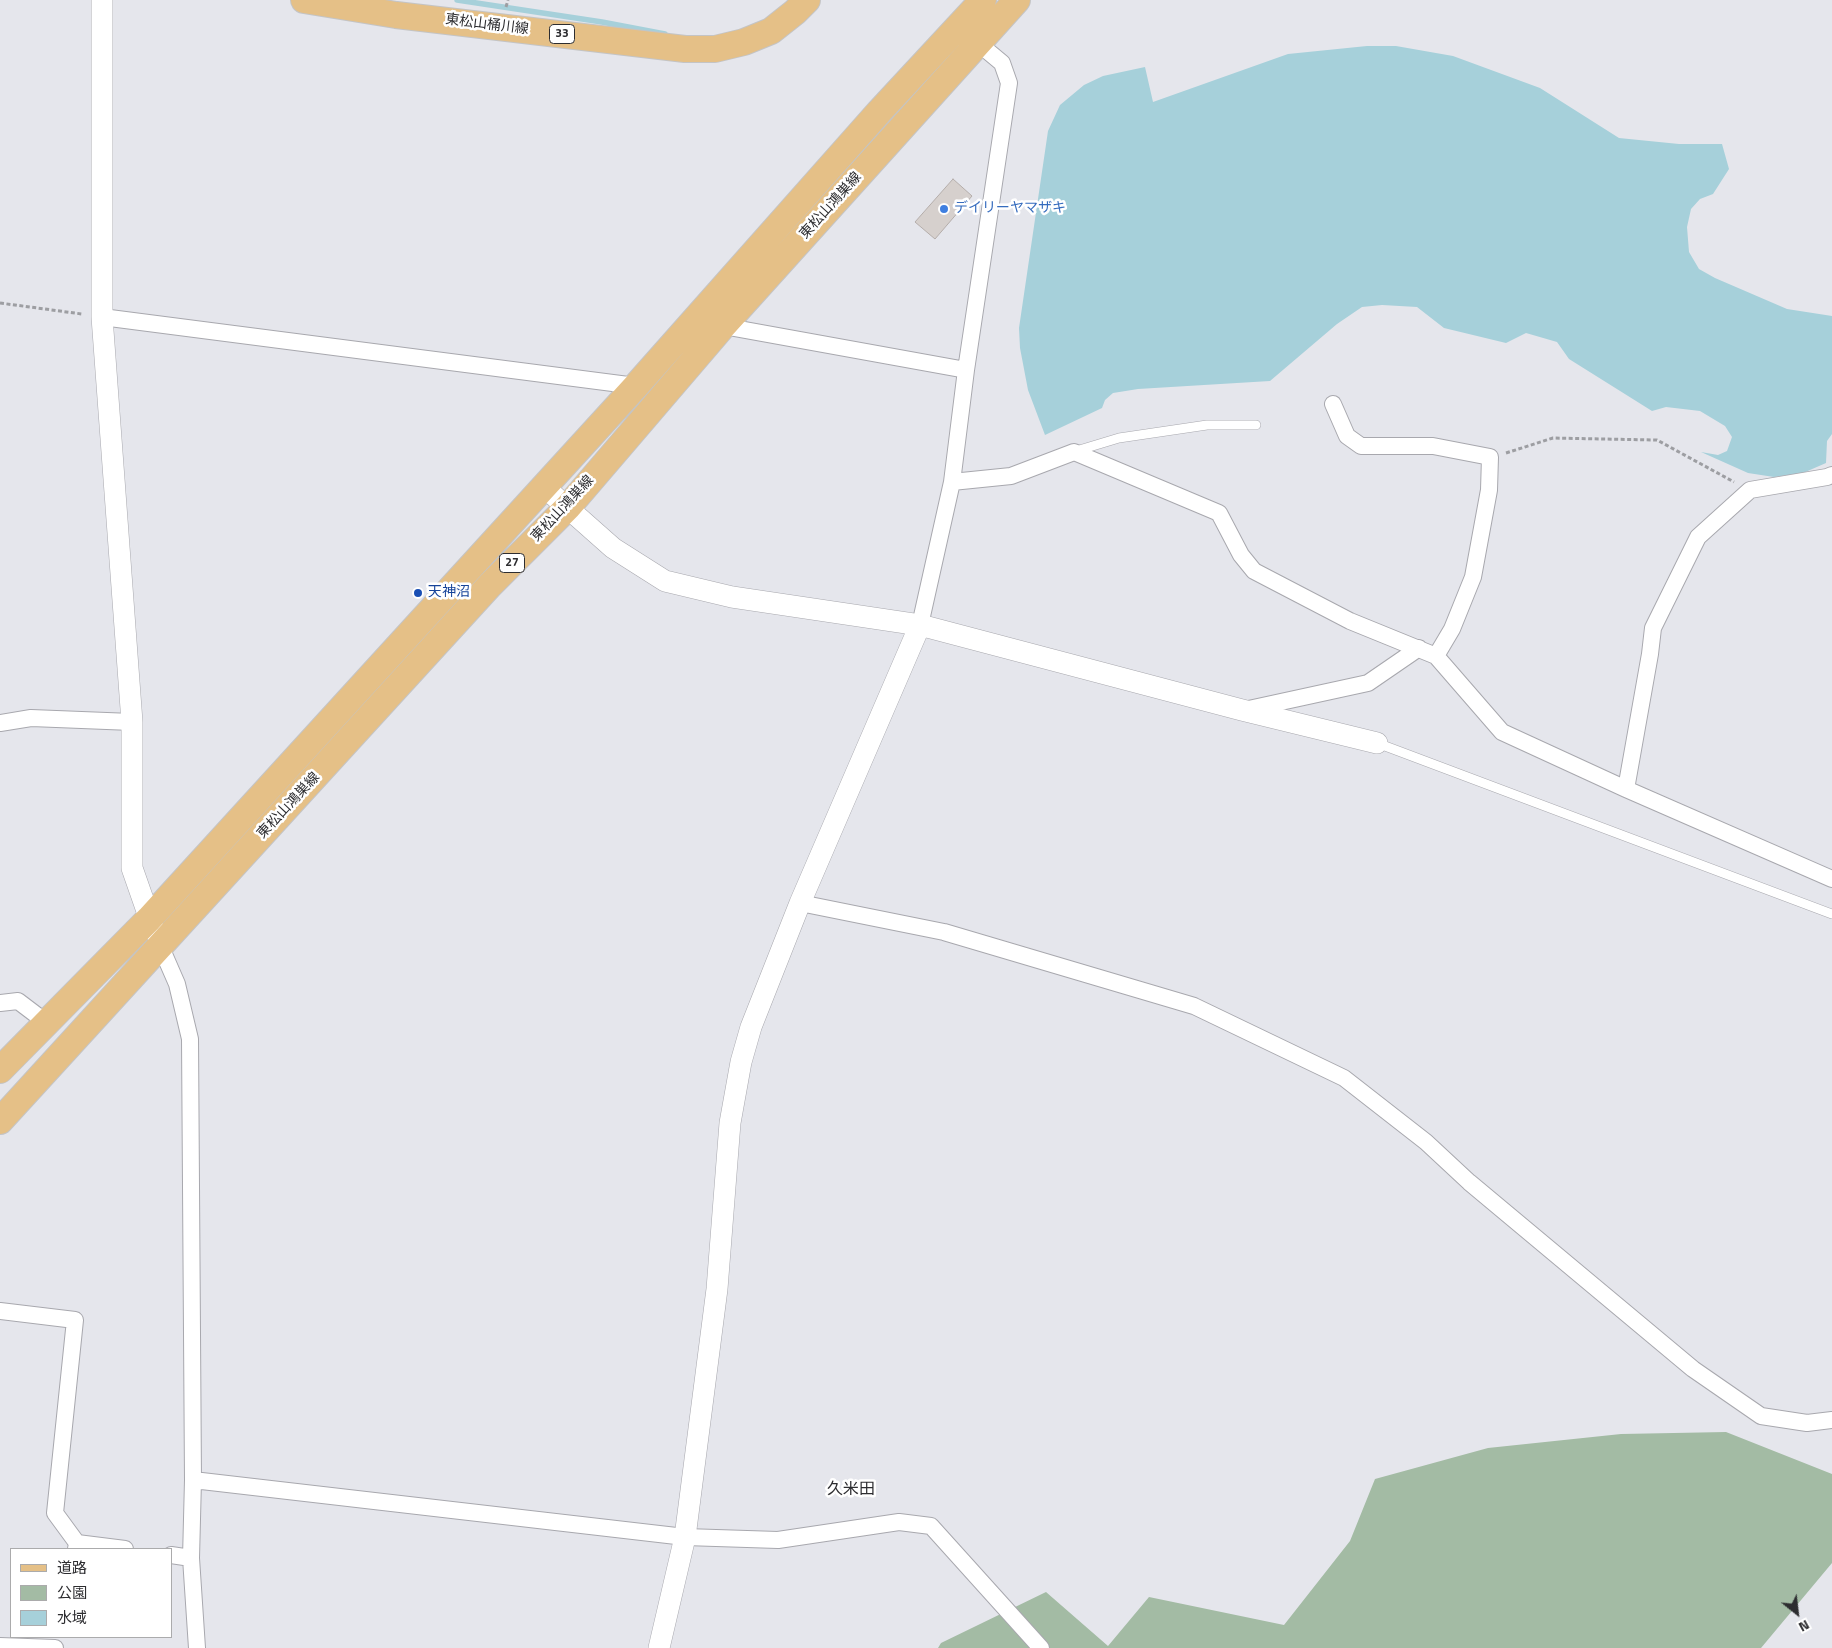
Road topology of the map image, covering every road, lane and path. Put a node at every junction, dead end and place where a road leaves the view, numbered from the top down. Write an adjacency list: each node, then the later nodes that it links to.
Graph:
1 (102, 0): 8 (street)
2 (304, 0): 3 (main road, 東松山桶川線 / 33)
3 (807, 0)
4 (983, 0): 11 (main road, 東松山鴻巣線 / 27)
5 (1017, 0): 6 (main road, 東松山鴻巣線 / 27)
6 (978, 43): 9 (main road, 東松山鴻巣線 / 27); 10 (street)
7 (0, 303): 8 (path)
8 (102, 317): 11 (street); 25 (street)
9 (723, 326): 10 (street); 20 (main road, 東松山鴻巣線 / 27)
10 (966, 370): 17 (street)
11 (636, 386): 18 (main road, 東松山鴻巣線 / 27)
12 (1333, 404): 15 (street)
13 (1256, 425): 14 (lane)
14 (1074, 452): 17 (street); 22 (street)
15 (1490, 457): 19 (path); 23 (street)
16 (1832, 475): 19 (street)
17 (952, 482): 21 (street)
18 (543, 486): 20 (street); 32 (main road, 東松山鴻巣線 / 27)
19 (1750, 490): 28 (street)
20 (568, 507): 21 (street); 33 (main road, 東松山鴻巣線 / 27)
21 (920, 625): 24 (street); 30 (street)
22 (1419, 648): 23 (street); 24 (street)
23 (1436, 656): 28 (street)
24 (1242, 710): 27 (street)
25 (132, 722): 26 (street); 32 (street)
26 (0, 723)
27 (1376, 743): 31 (lane)
28 (1626, 790): 29 (street)
29 (1832, 880)
30 (800, 904): 39 (street); 41 (street)
31 (1832, 914)
32 (149, 919): 33 (street); 35 (main road, 東松山鴻巣線 / 27)
33 (160, 945): 37 (main road, 東松山鴻巣線 / 27); 40 (street)
34 (0, 1003): 35 (street)
35 (47, 1023): 36 (main road, 東松山鴻巣線 / 27)
36 (0, 1070)
37 (0, 1121)
38 (0, 1312): 42 (street)
39 (1832, 1420)
40 (193, 1480): 41 (street); 45 (street)
41 (685, 1537): 49 (street); 50 (street)
42 (77, 1546): 43 (street)
43 (109, 1548)
44 (172, 1555): 45 (street)
45 (191, 1558): 48 (street)
46 (0, 1646): 47 (street)
47 (55, 1648)
48 (198, 1648)
49 (659, 1648)
50 (1041, 1648)

